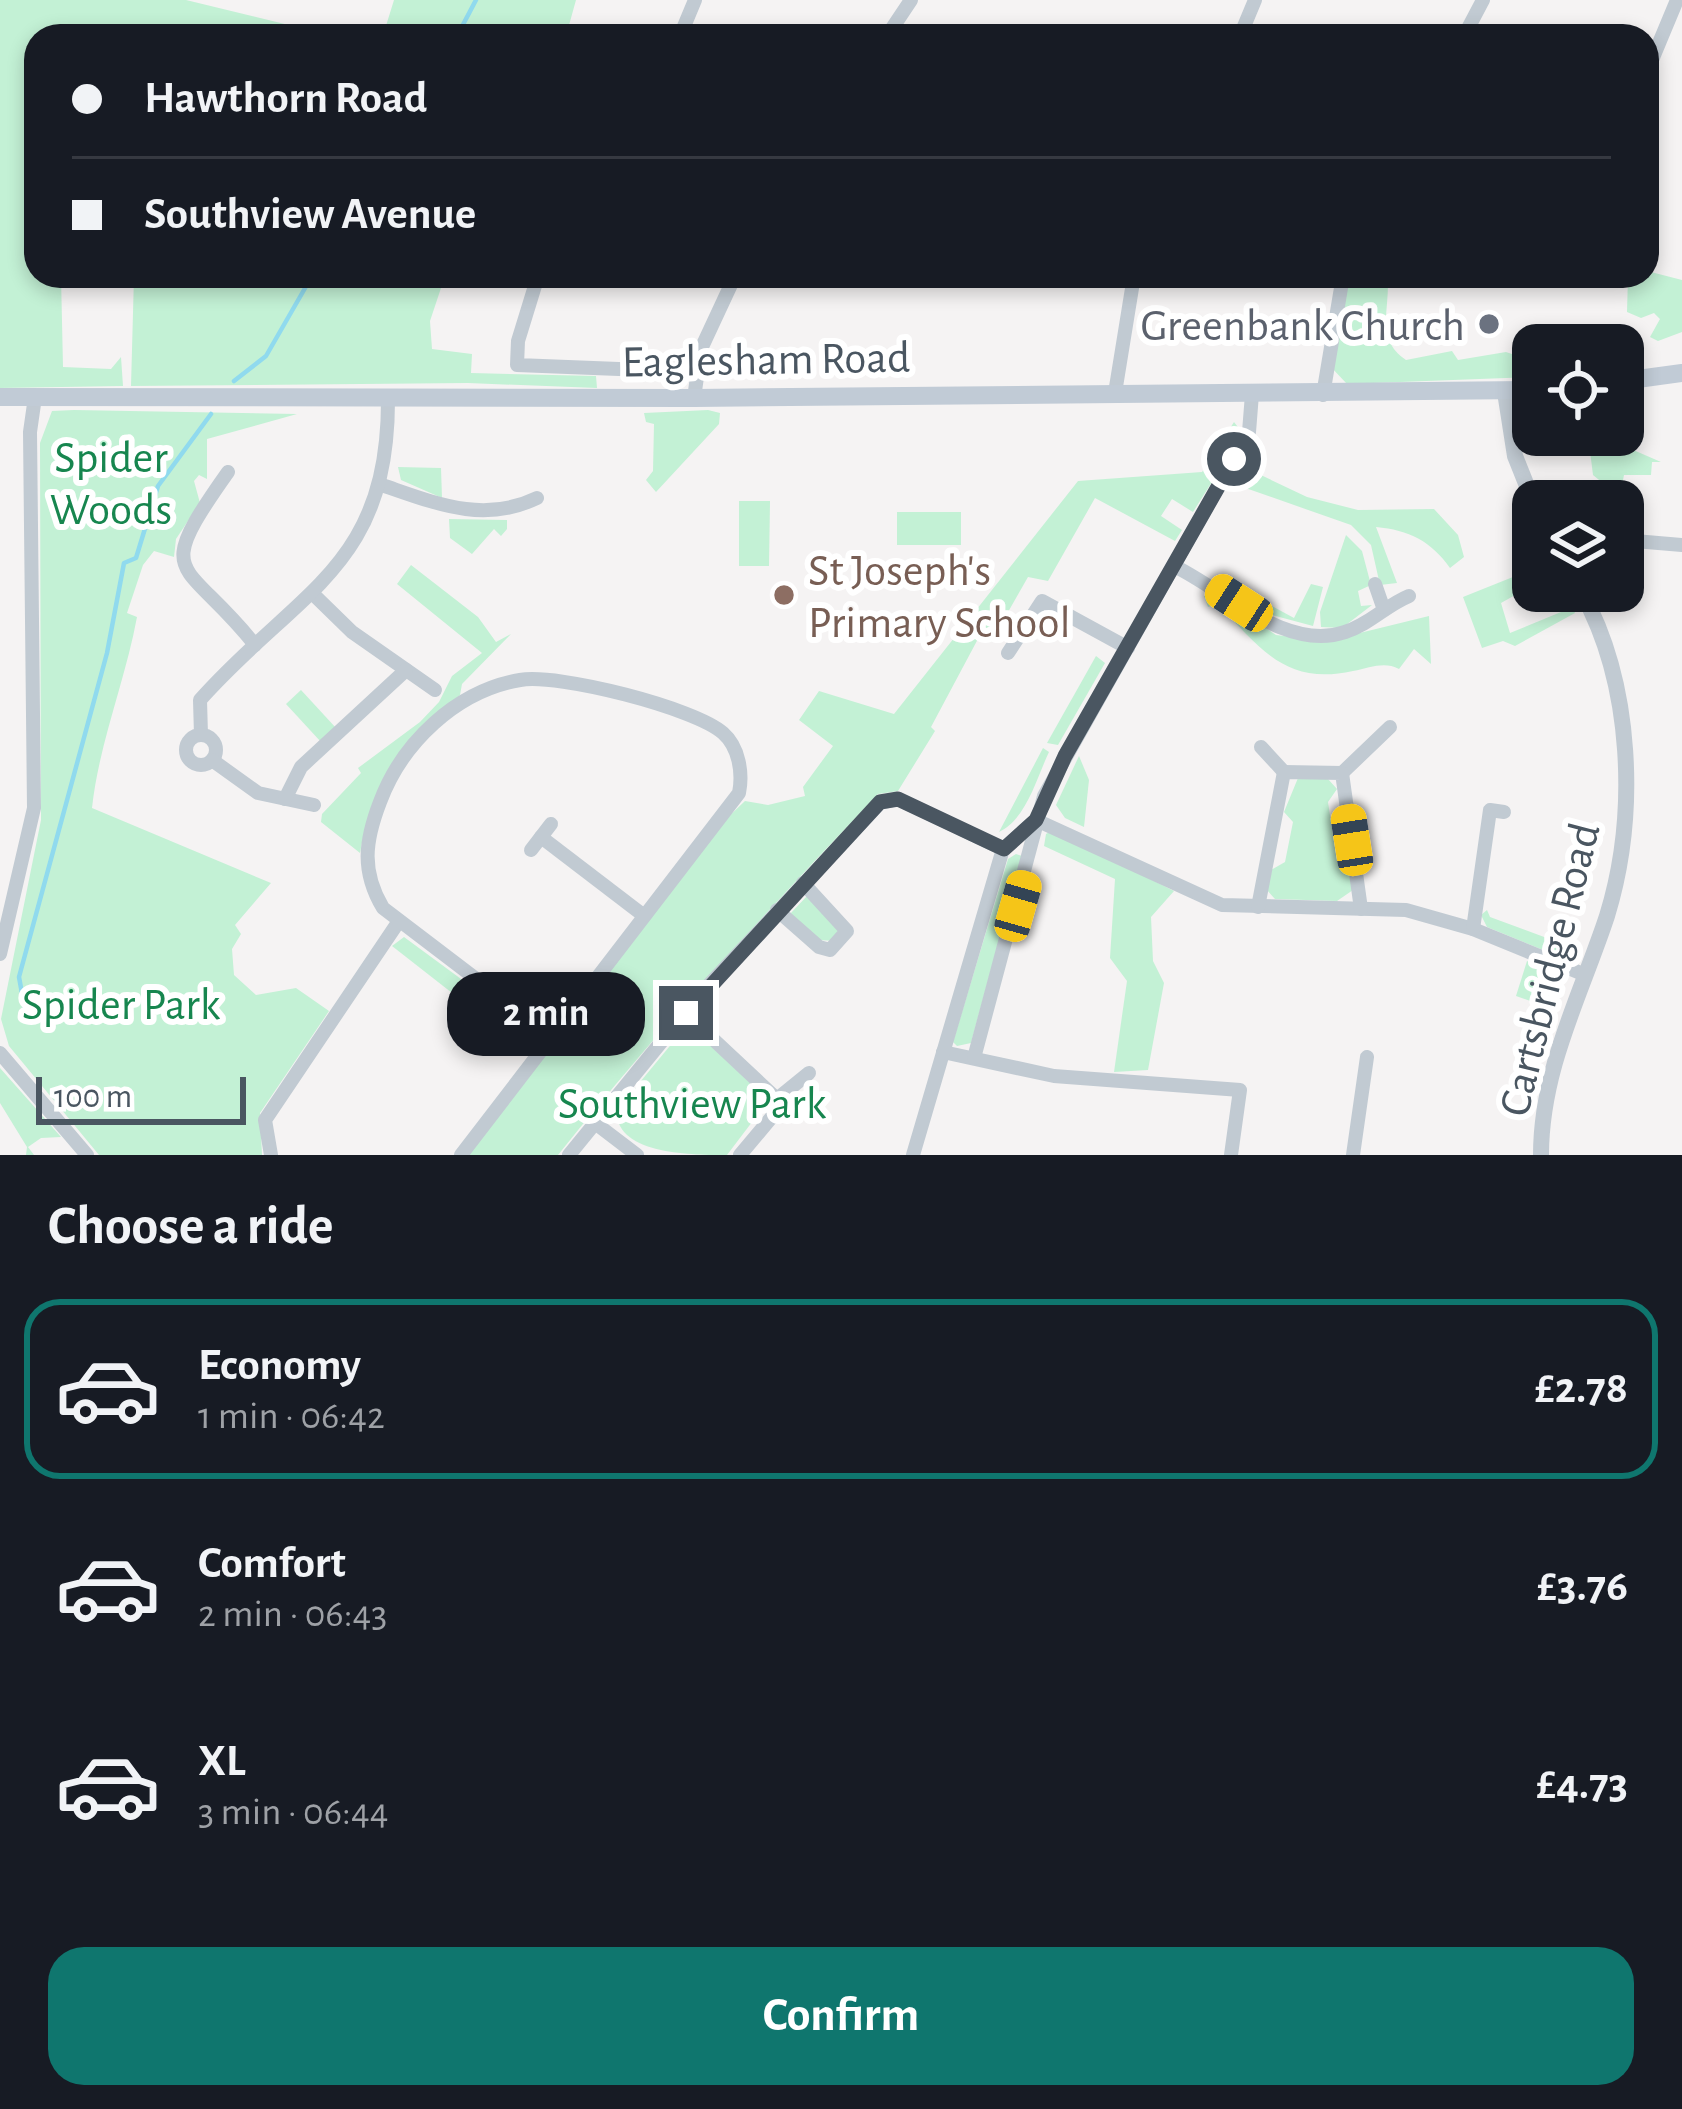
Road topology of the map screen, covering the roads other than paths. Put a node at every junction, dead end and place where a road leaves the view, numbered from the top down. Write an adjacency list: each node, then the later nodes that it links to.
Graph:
1 (1677, 0): 2 (street)
2 (1659, 44)
3 (534, 288): 7 (street)
4 (728, 288): 8 (street)
5 (1132, 288): 13 (street)
6 (1341, 288): 15 (street)
7 (607, 368): 8 (street); 20 (street)
8 (695, 373): 19 (street)
9 (1682, 373): 10 (main road)
10 (1644, 378)
11 (1512, 391): 12 (main road, Eaglesham Road)
12 (1505, 392): 15 (main road, Eaglesham Road); 23 (street)
13 (1115, 393): 14 (main road, Eaglesham Road); 19 (main road, Eaglesham Road)
14 (1252, 394): 15 (main road, Eaglesham Road); 29 (street)
15 (1323, 395)
16 (0, 397): 17 (main road, Eaglesham Road)
17 (35, 397): 18 (main road, Eaglesham Road); 59 (street)
18 (388, 397): 20 (main road, Eaglesham Road); 24 (street)
19 (694, 398): 20 (main road, Eaglesham Road)
20 (608, 399)
21 (228, 472): 25 (street)
22 (199, 480): 25 (street)
23 (1525, 480)
24 (382, 484): 26 (street); 31 (street)
25 (214, 491): 35 (street)
26 (537, 498)
27 (1644, 542): 28 (street)
28 (1682, 545)
29 (1176, 567): 33 (street); 36 (street)
30 (1375, 584): 33 (street)
31 (312, 592): 35 (street); 38 (street)
32 (1409, 596): 33 (street)
33 (1383, 607)
34 (1589, 612): 60 (street, Cartsbridge Road)
35 (255, 645): 41 (street)
36 (1128, 648): 37 (street); 49 (street)
37 (1008, 653)
38 (406, 670): 39 (street); 46 (street)
39 (435, 690)
40 (1390, 727): 45 (street)
41 (201, 735): 43 (street); 43 (street)
42 (1261, 747): 44 (street)
43 (212, 760): 46 (street)
44 (1284, 772): 45 (street); 53 (street)
45 (1342, 773): 54 (street)
46 (285, 800): 47 (street)
47 (314, 805)
48 (1504, 812): 58 (street)
49 (1036, 820): 51 (street); 53 (street); 65 (street)
50 (541, 837): 56 (street)
51 (1004, 849): 52 (street); 63 (street)
52 (803, 883): 55 (street); 55 (street)
53 (1258, 907): 54 (street)
54 (1361, 909): 58 (street)
55 (777, 910): 61 (street)
56 (643, 915): 57 (street); 62 (street)
57 (399, 922): 62 (street); 71 (street)
58 (1473, 929): 60 (street)
59 (0, 954)
60 (1583, 974): 79 (street, Cartsbridge Road)
61 (686, 1013): 68 (street); 69 (street)
62 (551, 1036): 72 (street)
63 (943, 1052): 65 (street); 76 (street)
64 (0, 1053): 70 (street)
65 (974, 1058): 77 (street)
66 (1367, 1058): 78 (street)
67 (809, 1073): 68 (street)
68 (777, 1099): 75 (street)
69 (595, 1124): 73 (street); 74 (street)
70 (87, 1155)
71 (272, 1155)
72 (461, 1155)
73 (569, 1155)
74 (637, 1155)
75 (740, 1155)
76 (913, 1155)
77 (1231, 1155)
78 (1353, 1155)
79 (1540, 1155)

